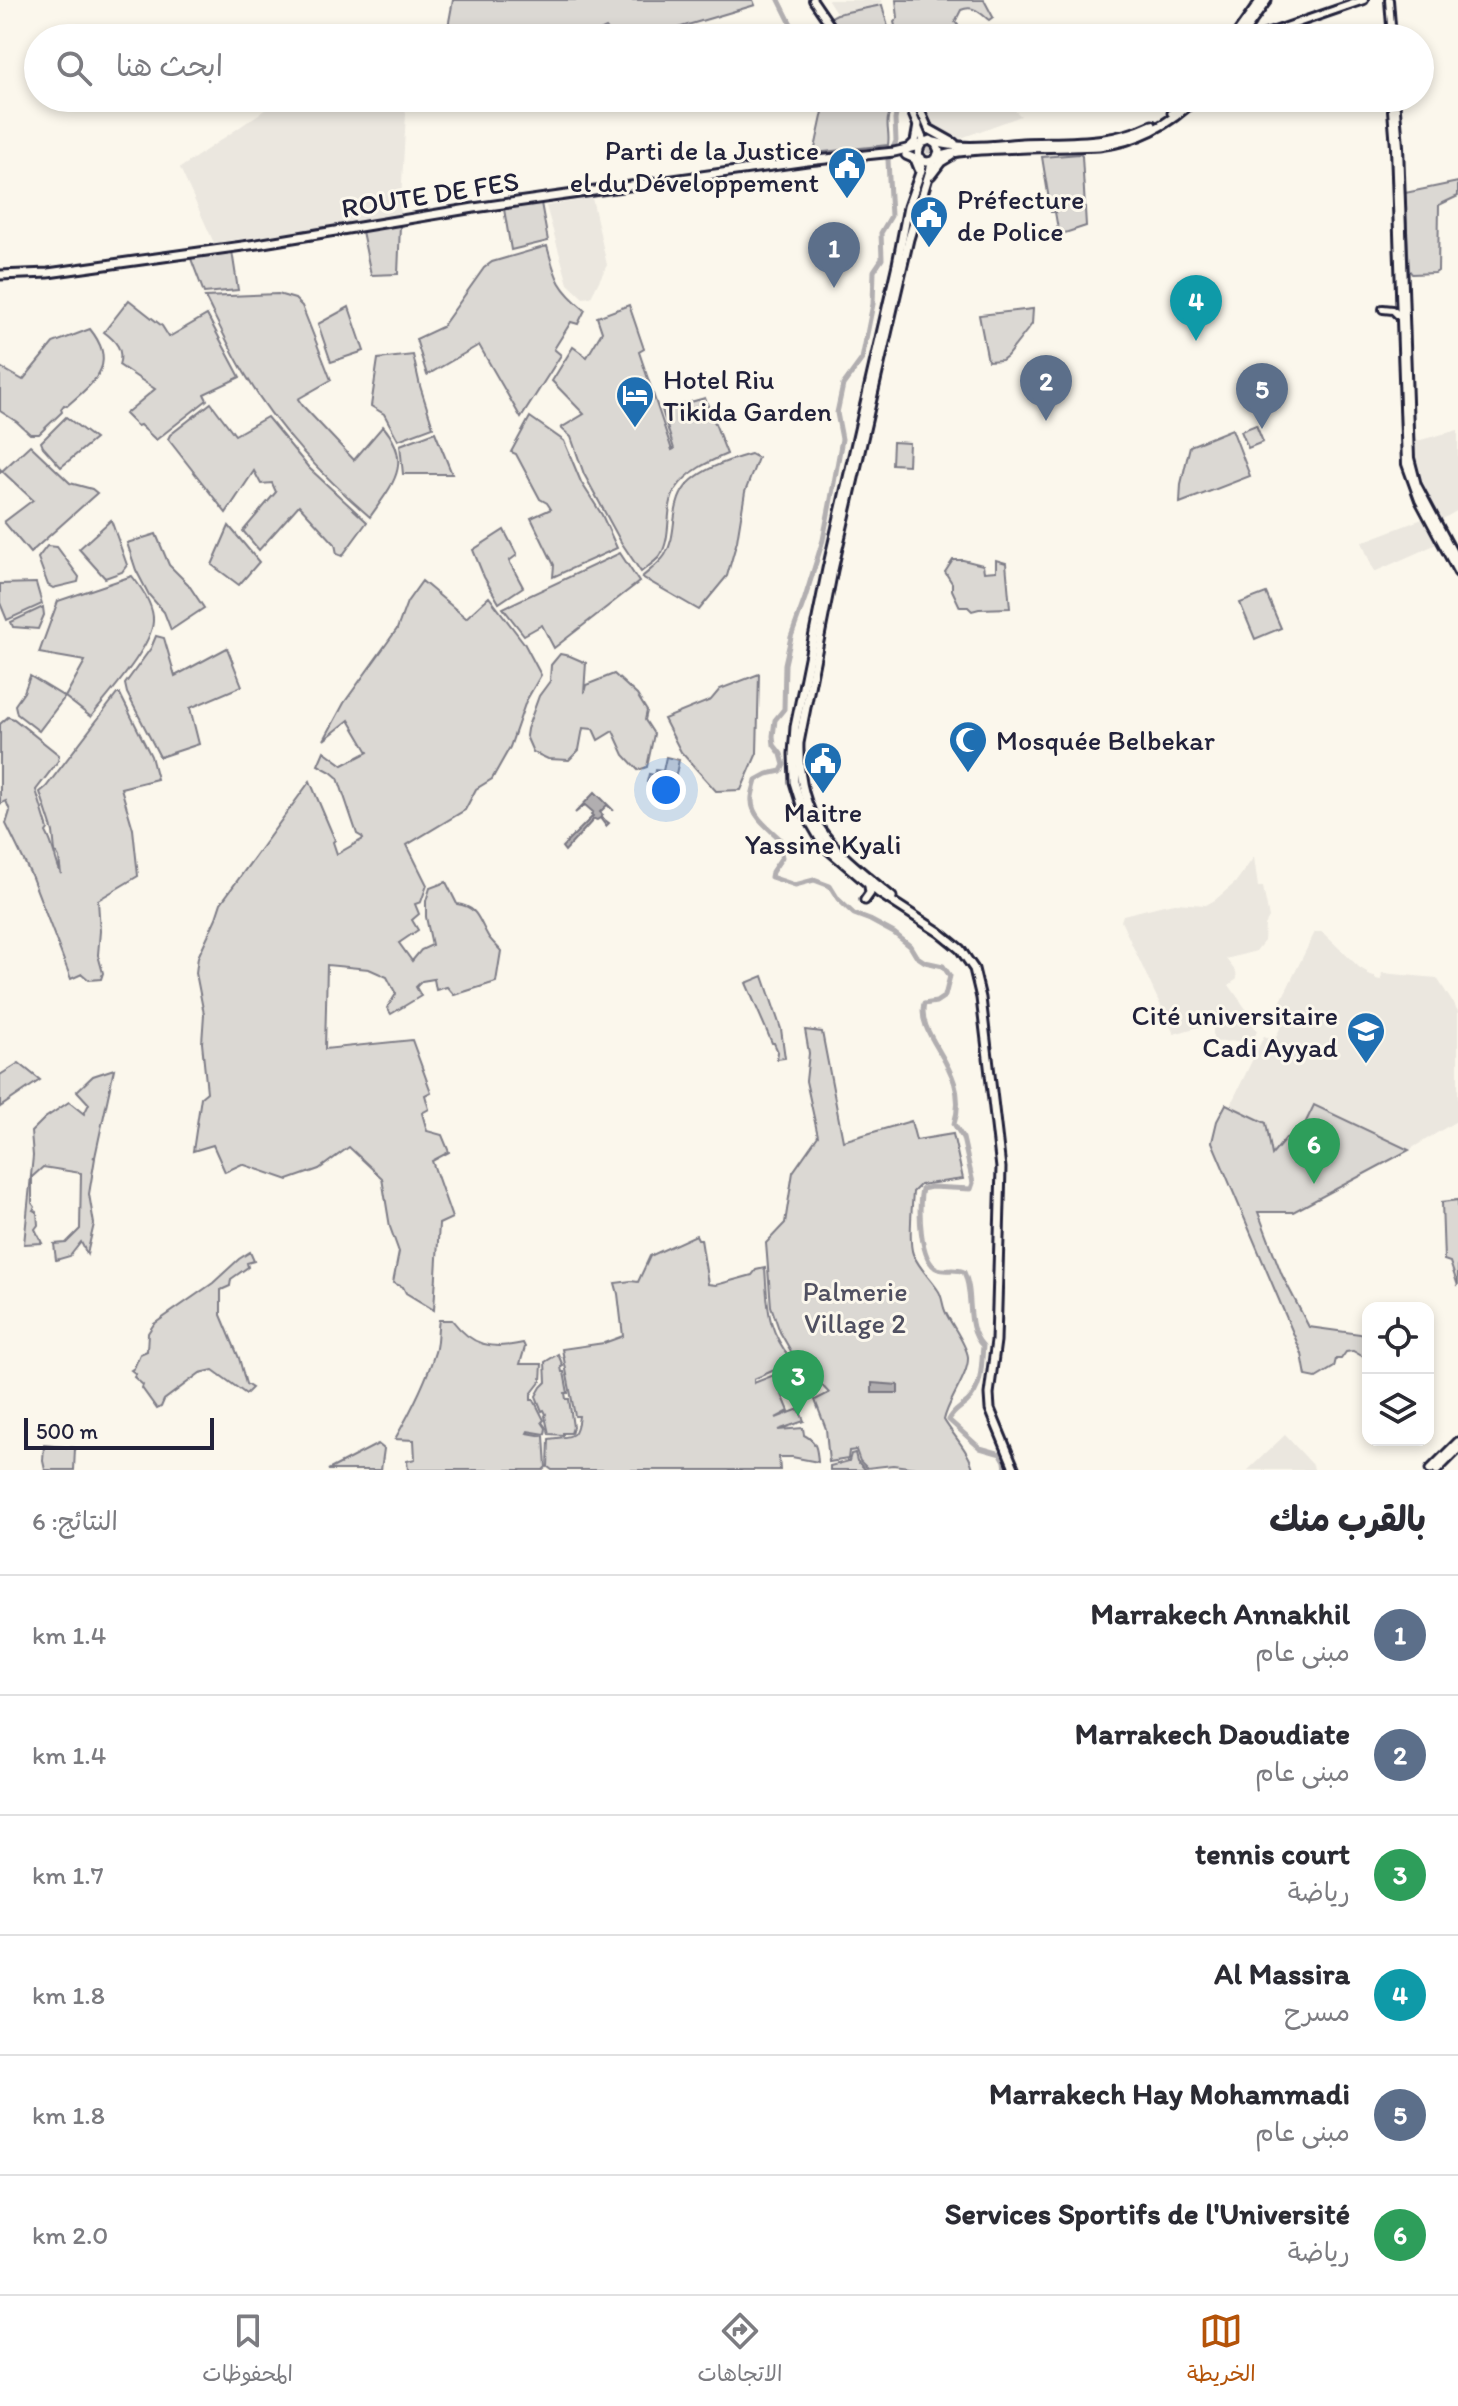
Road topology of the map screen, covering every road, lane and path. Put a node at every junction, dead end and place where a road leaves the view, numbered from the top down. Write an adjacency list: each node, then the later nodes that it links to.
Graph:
1 (815, 0): 5 (main road)
2 (1264, 0): 6 (main road); 7 (main road)
3 (1364, 0): 8 (main road)
4 (1388, 0): 9 (main road)
5 (831, 24)
6 (1252, 24)
7 (1253, 24)
8 (1284, 24)
9 (1389, 24)
10 (917, 112): 16 (main road)
11 (917, 112): 16 (main road)
12 (1173, 112): 19 (main road)
13 (1182, 112): 19 (main road)
14 (1394, 112): 27 (main road)
15 (1395, 112): 28 (main road)
16 (925, 129): 17 (main road); 18 (main road); 19 (main road); 20 (main road)
17 (934, 142): 18 (main road, ROUTE DE FES); 19 (main road, ROUTE DE FES); 22 (main road)
18 (921, 144): 20 (main road, ROUTE DE FES); 21 (main road)
19 (958, 149): 22 (main road); 23 (main road)
20 (905, 153): 21 (main road, ROUTE DE FES); 22 (main road); 25 (main road, ROUTE DE FES)
21 (920, 158): 22 (main road); 22 (main road, ROUTE DE FES)
22 (928, 166): 23 (main road); 24 (main road); 30 (main road)
23 (928, 180): 24 (main road)
24 (909, 239): 32 (main road)
25 (0, 275)
26 (1383, 309): 27 (main road)
27 (1400, 318): 29 (main road)
28 (1458, 562)
29 (1458, 573)
30 (868, 884): 31 (main road); 32 (main road)
31 (865, 900)
32 (915, 916): 35 (main road)
33 (1458, 1442): 36 (main road)
34 (1458, 1449): 37 (main road)
35 (1015, 1470)
36 (1430, 1470)
37 (1437, 1470)

